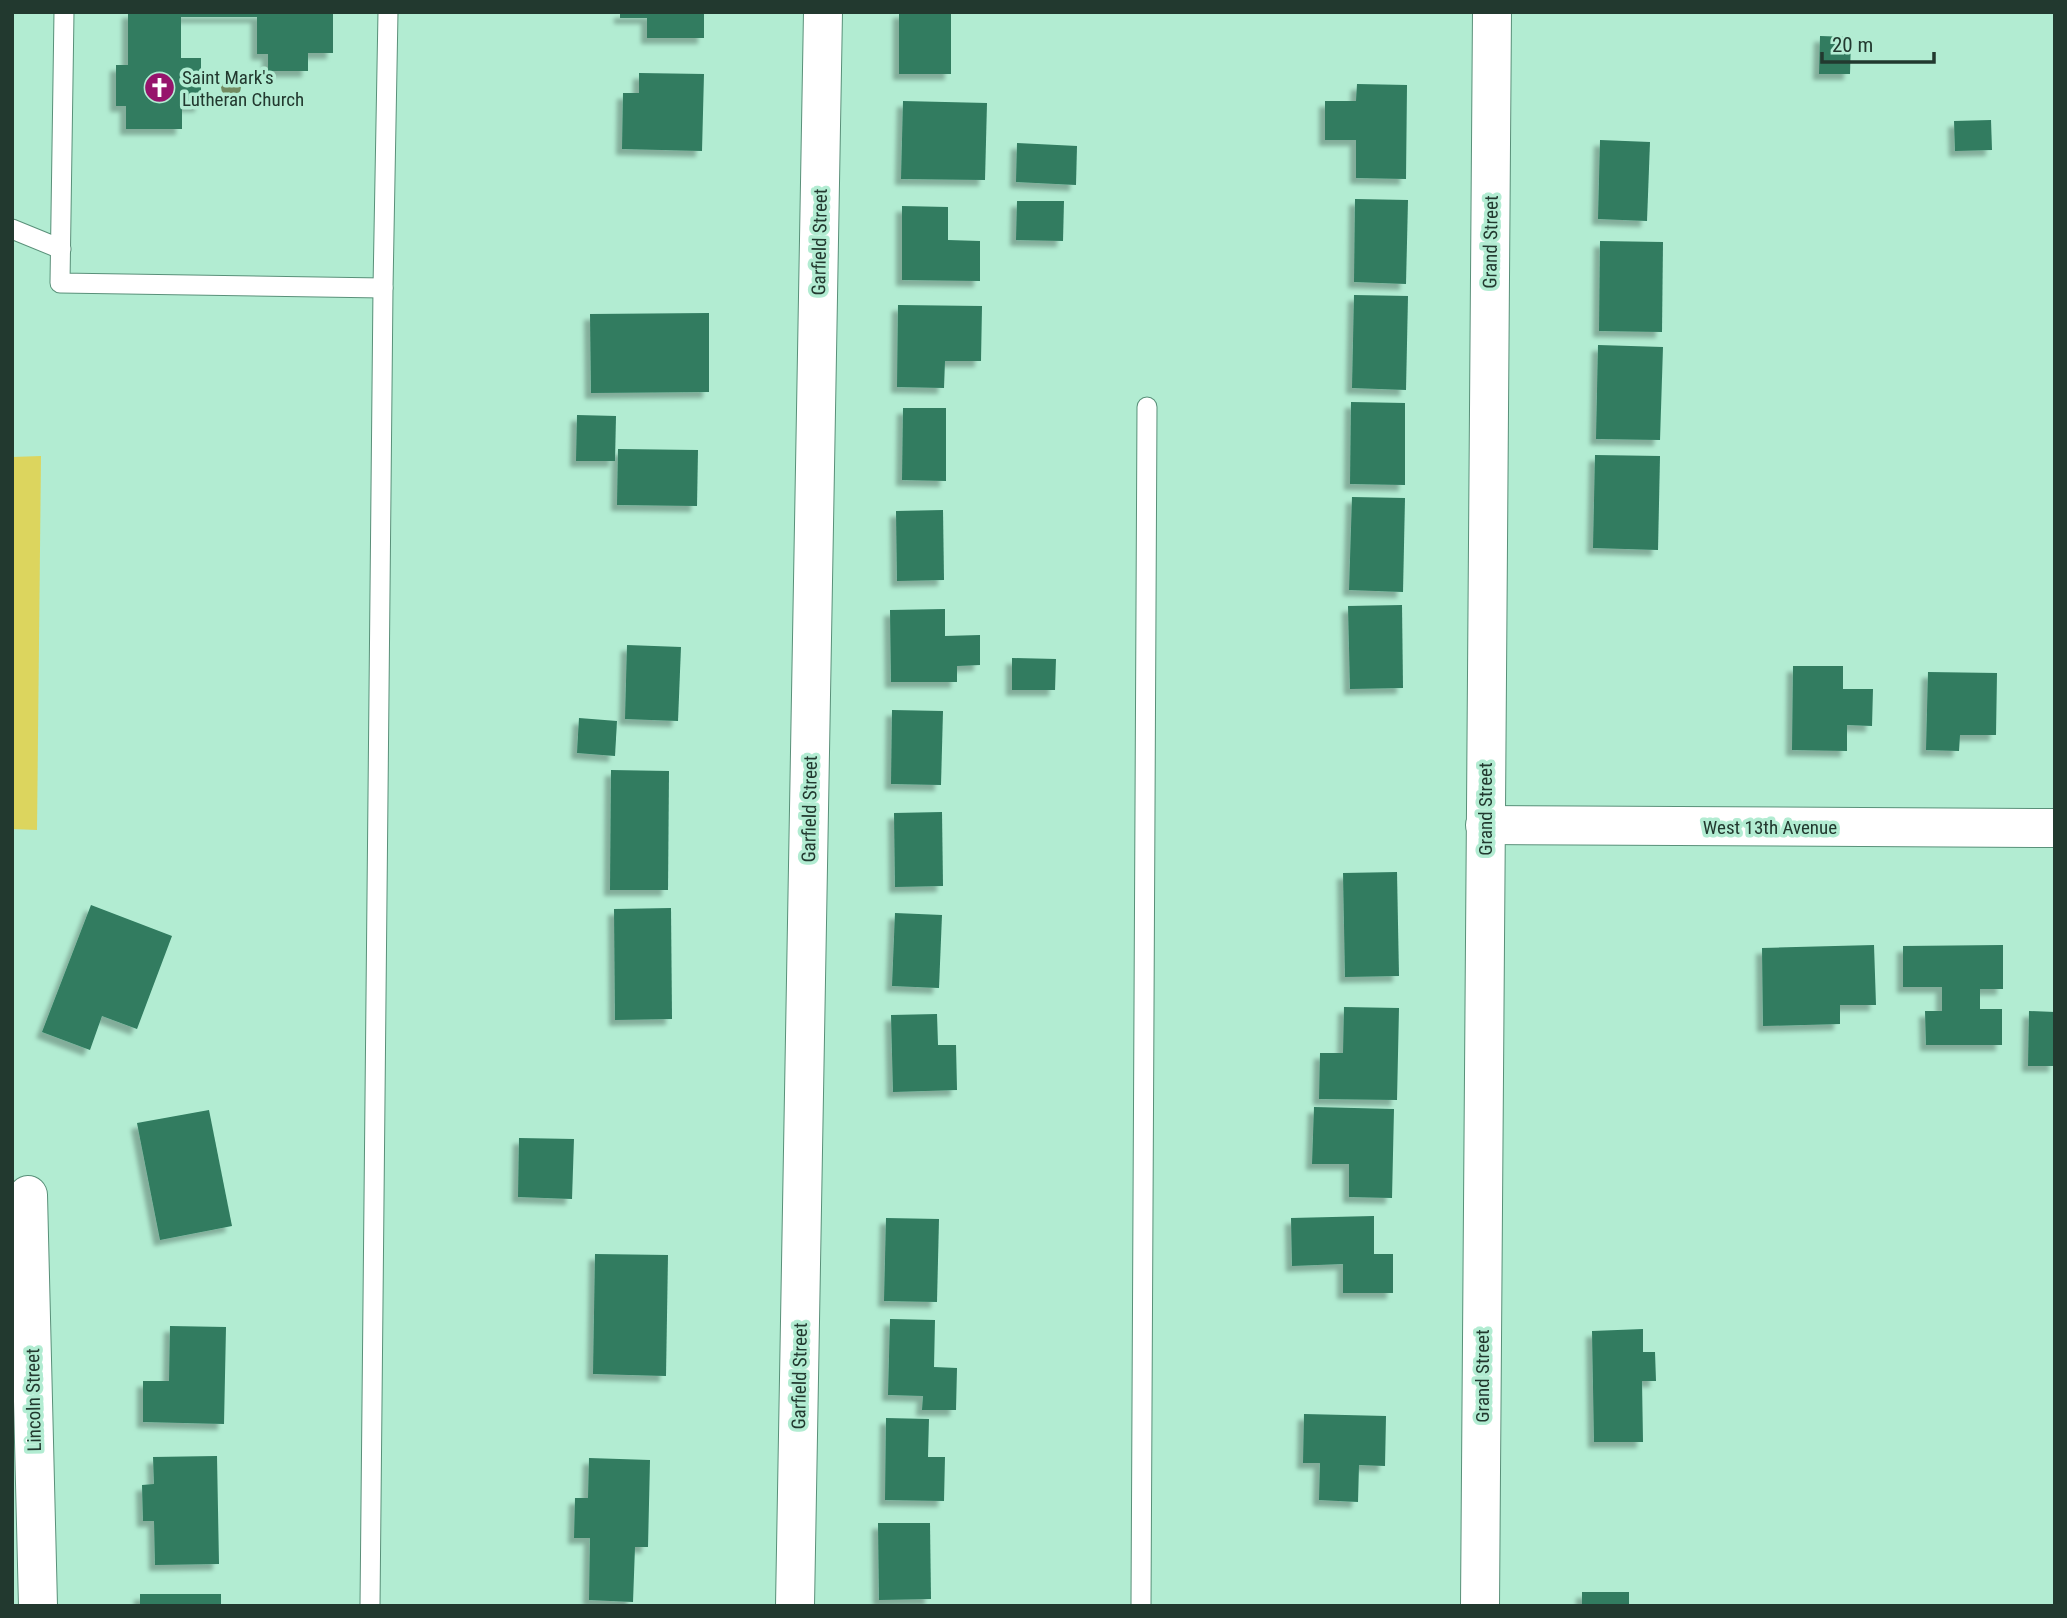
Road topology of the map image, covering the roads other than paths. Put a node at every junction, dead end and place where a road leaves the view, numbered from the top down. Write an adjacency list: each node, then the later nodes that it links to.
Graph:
1 (64, 12): 6 (lane)
2 (388, 12): 7 (lane)
3 (823, 12): 14 (street, Garfield Street)
4 (1492, 12): 9 (street, Grand Street)
5 (12, 229): 6 (lane)
6 (61, 249): 7 (lane)
7 (383, 288): 13 (lane)
8 (1147, 407): 15 (lane)
9 (1485, 825): 10 (street, West 13th Avenue); 16 (street, Grand Street)
10 (2055, 828)
11 (27, 1195): 12 (street, Lincoln Street)
12 (38, 1606)
13 (370, 1606)
14 (795, 1606)
15 (1141, 1606)
16 (1480, 1606)

